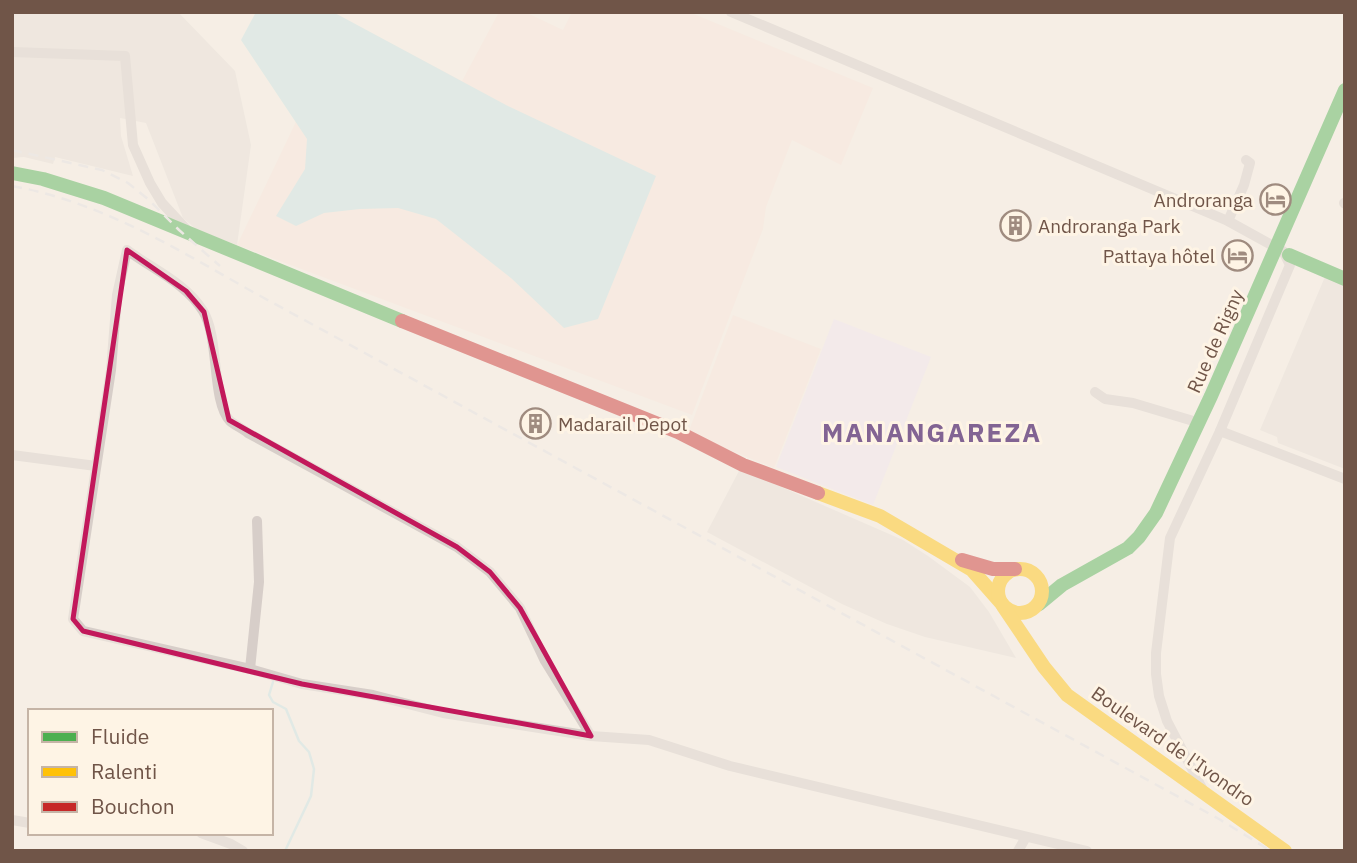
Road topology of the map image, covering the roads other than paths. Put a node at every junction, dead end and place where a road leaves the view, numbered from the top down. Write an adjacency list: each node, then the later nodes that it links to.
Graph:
1 (731, 12): 6 (street)
2 (12, 52): 7 (street)
3 (1345, 90): 8 (main road, Rue de Rigny)
4 (1246, 160): 6 (street)
5 (12, 173): 7 (main road)
6 (1228, 221): 8 (street)
7 (194, 237): 17 (main road)
8 (1283, 252): 9 (main road); 11 (main road, Rue de Rigny); 12 (street)
9 (1345, 279)
10 (1095, 392): 11 (street)
11 (1200, 423): 19 (main road, Rue de Rigny)
12 (1220, 431): 15 (street); 25 (street)
13 (12, 455): 14 (street)
14 (96, 466): 23 (street); 24 (street)
15 (1345, 479)
16 (257, 521): 23 (street)
17 (953, 557): 18 (main road, Rue de Rigny); 20 (main road)
18 (1023, 570): 19 (main road, Rue de Rigny); 20 (main road); 21 (main road)
19 (1079, 574): 21 (main road, Rue de Rigny)
20 (1003, 605): 21 (main road); 22 (main road)
21 (1037, 605): 22 (main road)
22 (1044, 667): 25 (main road, Boulevard de l'Ivondro)
23 (250, 669): 24 (street)
24 (591, 736): 27 (street)
25 (1205, 793): 31 (main road, Boulevard de l'Ivondro)
26 (206, 835): 28 (street)
27 (1026, 837): 29 (street); 30 (street)
28 (243, 851)
29 (1018, 851)
30 (1087, 851)
31 (1285, 851)

